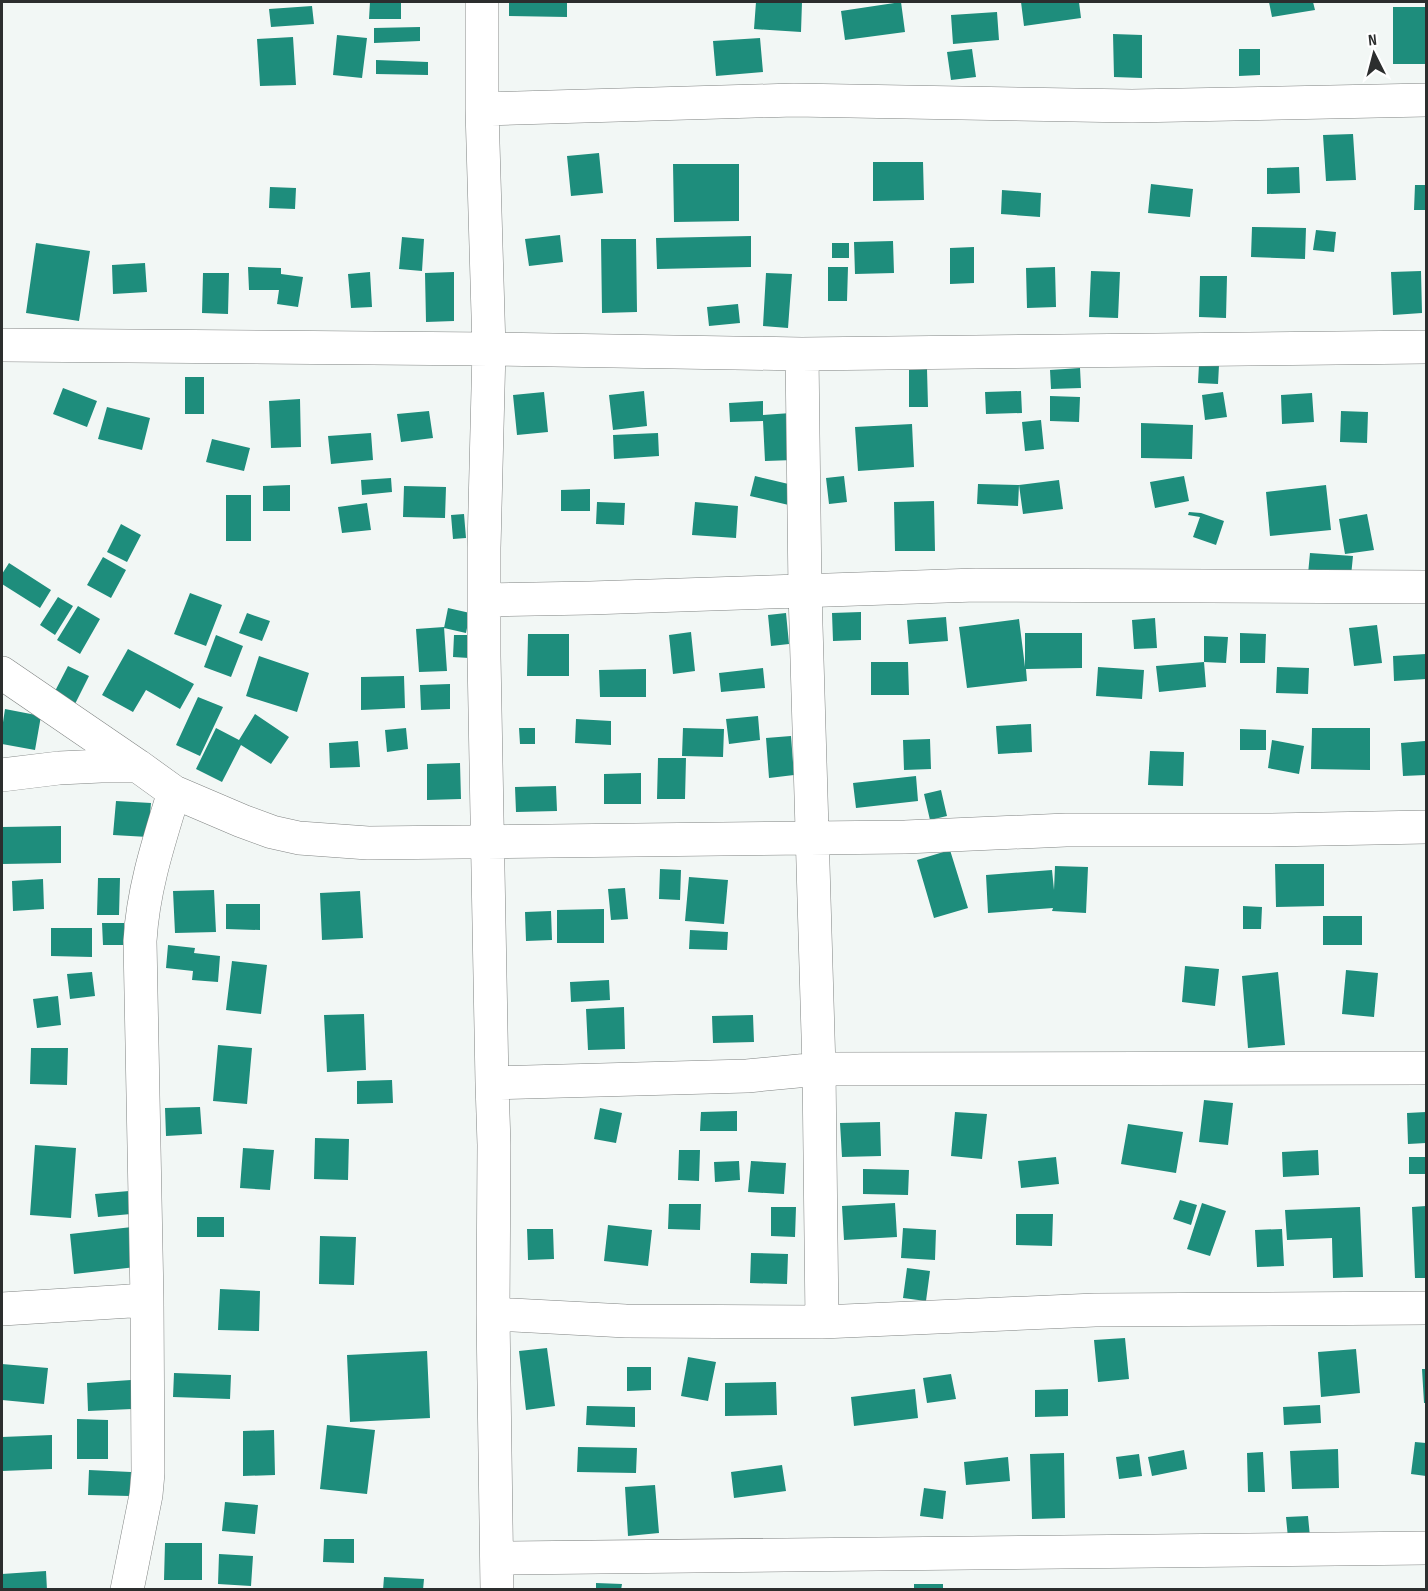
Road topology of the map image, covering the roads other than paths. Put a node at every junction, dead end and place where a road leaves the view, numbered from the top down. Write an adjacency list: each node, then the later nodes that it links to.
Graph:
1 (482, 2): 3 (street)
2 (1426, 100): 3 (street)
3 (482, 109): 6 (street)
4 (2, 345): 6 (street)
5 (1426, 347): 7 (street)
6 (489, 349): 7 (street); 10 (street)
7 (802, 354): 9 (street)
8 (1426, 587): 9 (street)
9 (805, 591): 10 (street); 16 (street)
10 (484, 600): 17 (street)
11 (2, 674): 12 (street)
12 (138, 766): 13 (street); 14 (street)
13 (2, 775)
14 (174, 792): 17 (street); 21 (street)
15 (1426, 827): 16 (street)
16 (811, 837): 17 (street); 19 (street)
17 (487, 841): 20 (street)
18 (1426, 1068): 19 (street)
19 (819, 1069): 20 (street); 25 (street)
20 (492, 1083): 24 (street)
21 (147, 1300): 23 (street); 28 (street)
22 (1426, 1308): 25 (street)
23 (2, 1309)
24 (493, 1314): 25 (street); 27 (street)
25 (822, 1322)
26 (1426, 1548): 27 (street)
27 (497, 1574)
28 (127, 1590)

